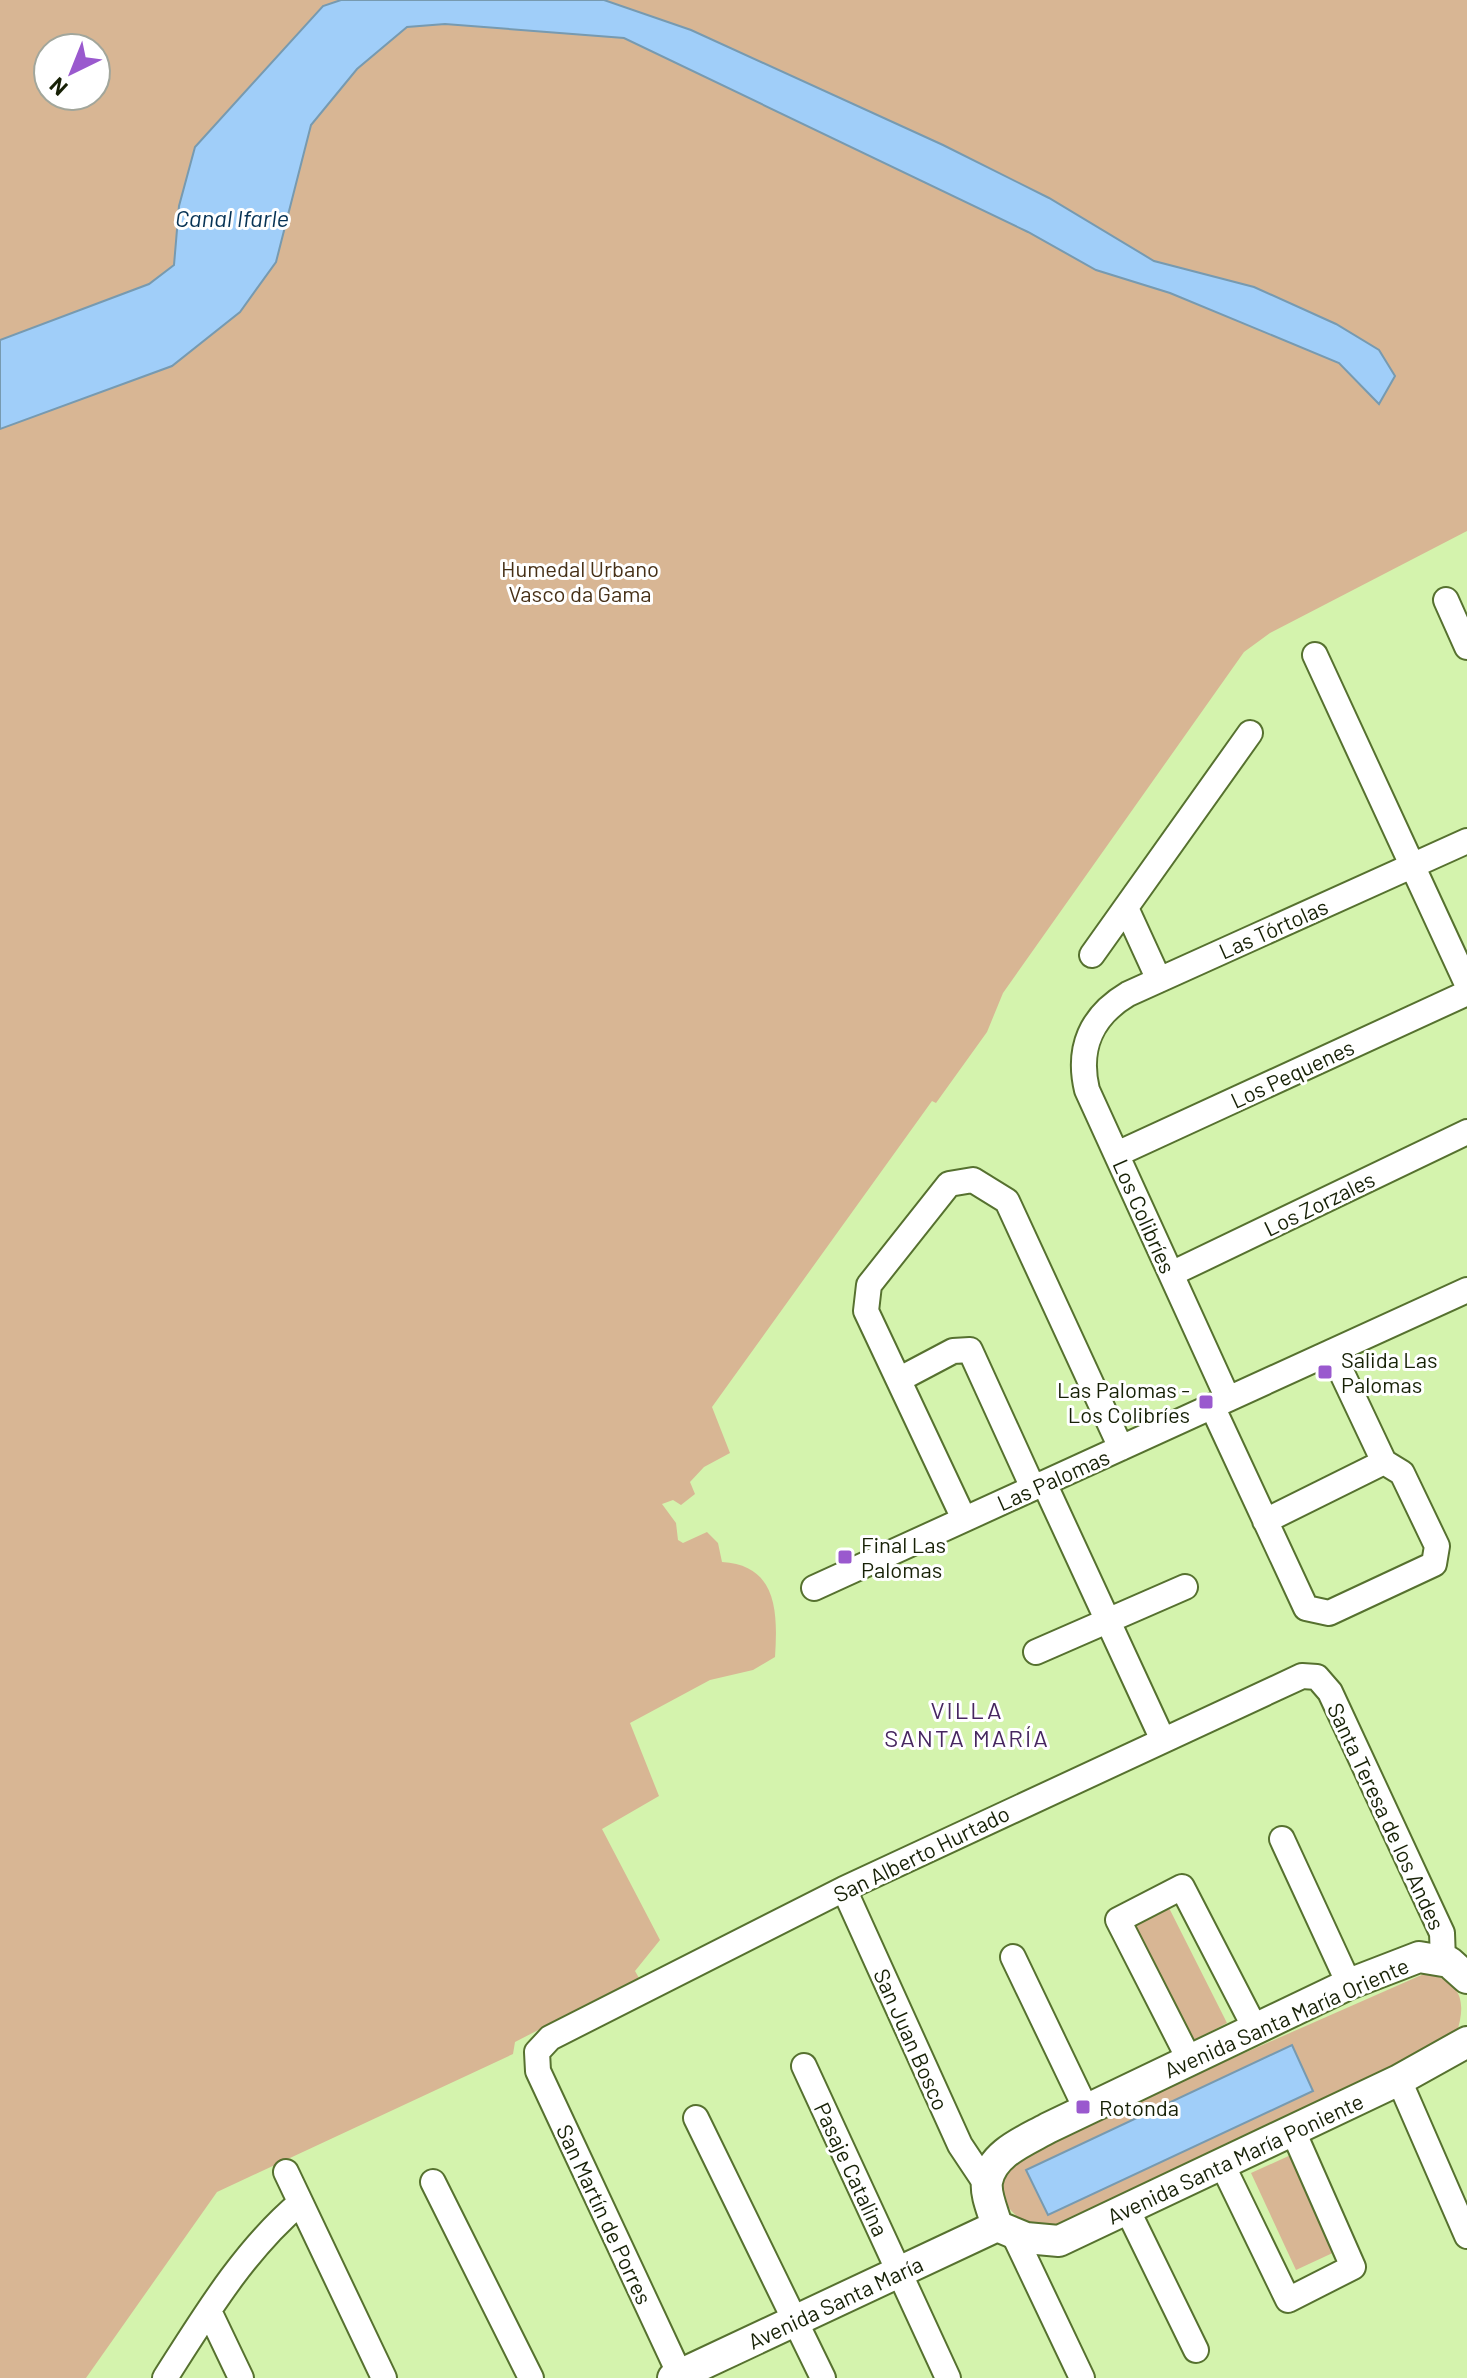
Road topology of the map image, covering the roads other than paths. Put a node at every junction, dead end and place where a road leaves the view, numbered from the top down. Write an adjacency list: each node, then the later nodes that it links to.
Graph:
1 (1446, 600): 2 (street)
2 (1467, 647)
3 (1315, 655): 6 (street)
4 (1250, 733): 7 (street)
5 (1467, 841): 6 (street, Las Tórtolas)
6 (1413, 865): 9 (street, Las Tórtolas); 10 (street)
7 (1126, 908): 8 (street); 9 (street)
8 (1092, 955)
9 (1159, 980): 12 (street, Las Tórtolas)
10 (1467, 984)
11 (1467, 993): 14 (street, Los Pequenes)
12 (1090, 1030): 14 (street, Los Colibríes)
13 (1467, 1132): 15 (street, Los Zorzales)
14 (1117, 1154): 15 (street, Los Colibríes)
15 (1171, 1274): 19 (street, Los Colibríes)
16 (1467, 1290): 17 (street, Las Palomas)
17 (1332, 1352): 19 (street, Las Palomas); 21 (street)
18 (900, 1379): 20 (street); 22 (street); 23 (street)
19 (1220, 1403): 20 (street, Las Palomas); 24 (street, Los Colibríes)
20 (1121, 1448): 22 (street, Las Palomas)
21 (1384, 1462): 24 (street); 24 (street, Los Colibríes)
22 (1038, 1485): 23 (street, Las Palomas); 27 (street)
23 (964, 1519): 26 (street, Las Palomas)
24 (1265, 1521)
25 (1185, 1587): 27 (street)
26 (814, 1588)
27 (1108, 1621): 28 (street); 30 (street)
28 (1036, 1652)
29 (1317, 1677): 30 (street, San Alberto Hurtado); 34 (street, Santa Teresa de los Andes)
30 (1162, 1738): 32 (street, San Alberto Hurtado)
31 (1282, 1839): 35 (street)
32 (844, 1889): 38 (street, San Alberto Hurtado); 48 (street, San Juan Bosco)
33 (1013, 1957): 42 (street)
34 (1455, 1969): 35 (street, Avenida Santa María Oriente)
35 (1349, 1984): 36 (street, Avenida Santa María Oriente)
36 (1256, 2030): 39 (street, Avenida Santa María Oriente); 39 (street)
37 (1467, 2042): 41 (street, Avenida Santa María Poniente)
38 (537, 2052): 57 (street, San Martín de Porres)
39 (1189, 2059): 42 (street, Avenida Santa María Oriente)
40 (804, 2066): 53 (street, Pasaje Catalina)
41 (1399, 2080): 44 (street, Avenida Santa María Poniente); 52 (street)
42 (1086, 2109): 48 (street, Avenida Santa María Oriente)
43 (696, 2118): 55 (street)
44 (1293, 2131): 45 (street, Avenida Santa María Poniente); 45 (street)
45 (1221, 2162): 50 (street, Avenida Santa María Poniente)
46 (286, 2172): 49 (street)
47 (433, 2182): 61 (street)
48 (986, 2184): 51 (street)
49 (300, 2203): 54 (street); 60 (street)
50 (1127, 2209): 51 (street, Avenida Santa María Poniente); 56 (street)
51 (1006, 2231): 53 (street, Avenida Santa María); 64 (street)
52 (1467, 2236)
53 (899, 2272): 55 (street, Avenida Santa María); 63 (street, Pasaje Catalina)
54 (209, 2311): 58 (street); 59 (street)
55 (797, 2320): 57 (street, Avenida Santa María); 62 (street)
56 (1196, 2350)
57 (676, 2377)
58 (165, 2378)
59 (241, 2378)
60 (384, 2378)
61 (531, 2378)
62 (823, 2378)
63 (948, 2378)
64 (1082, 2378)

